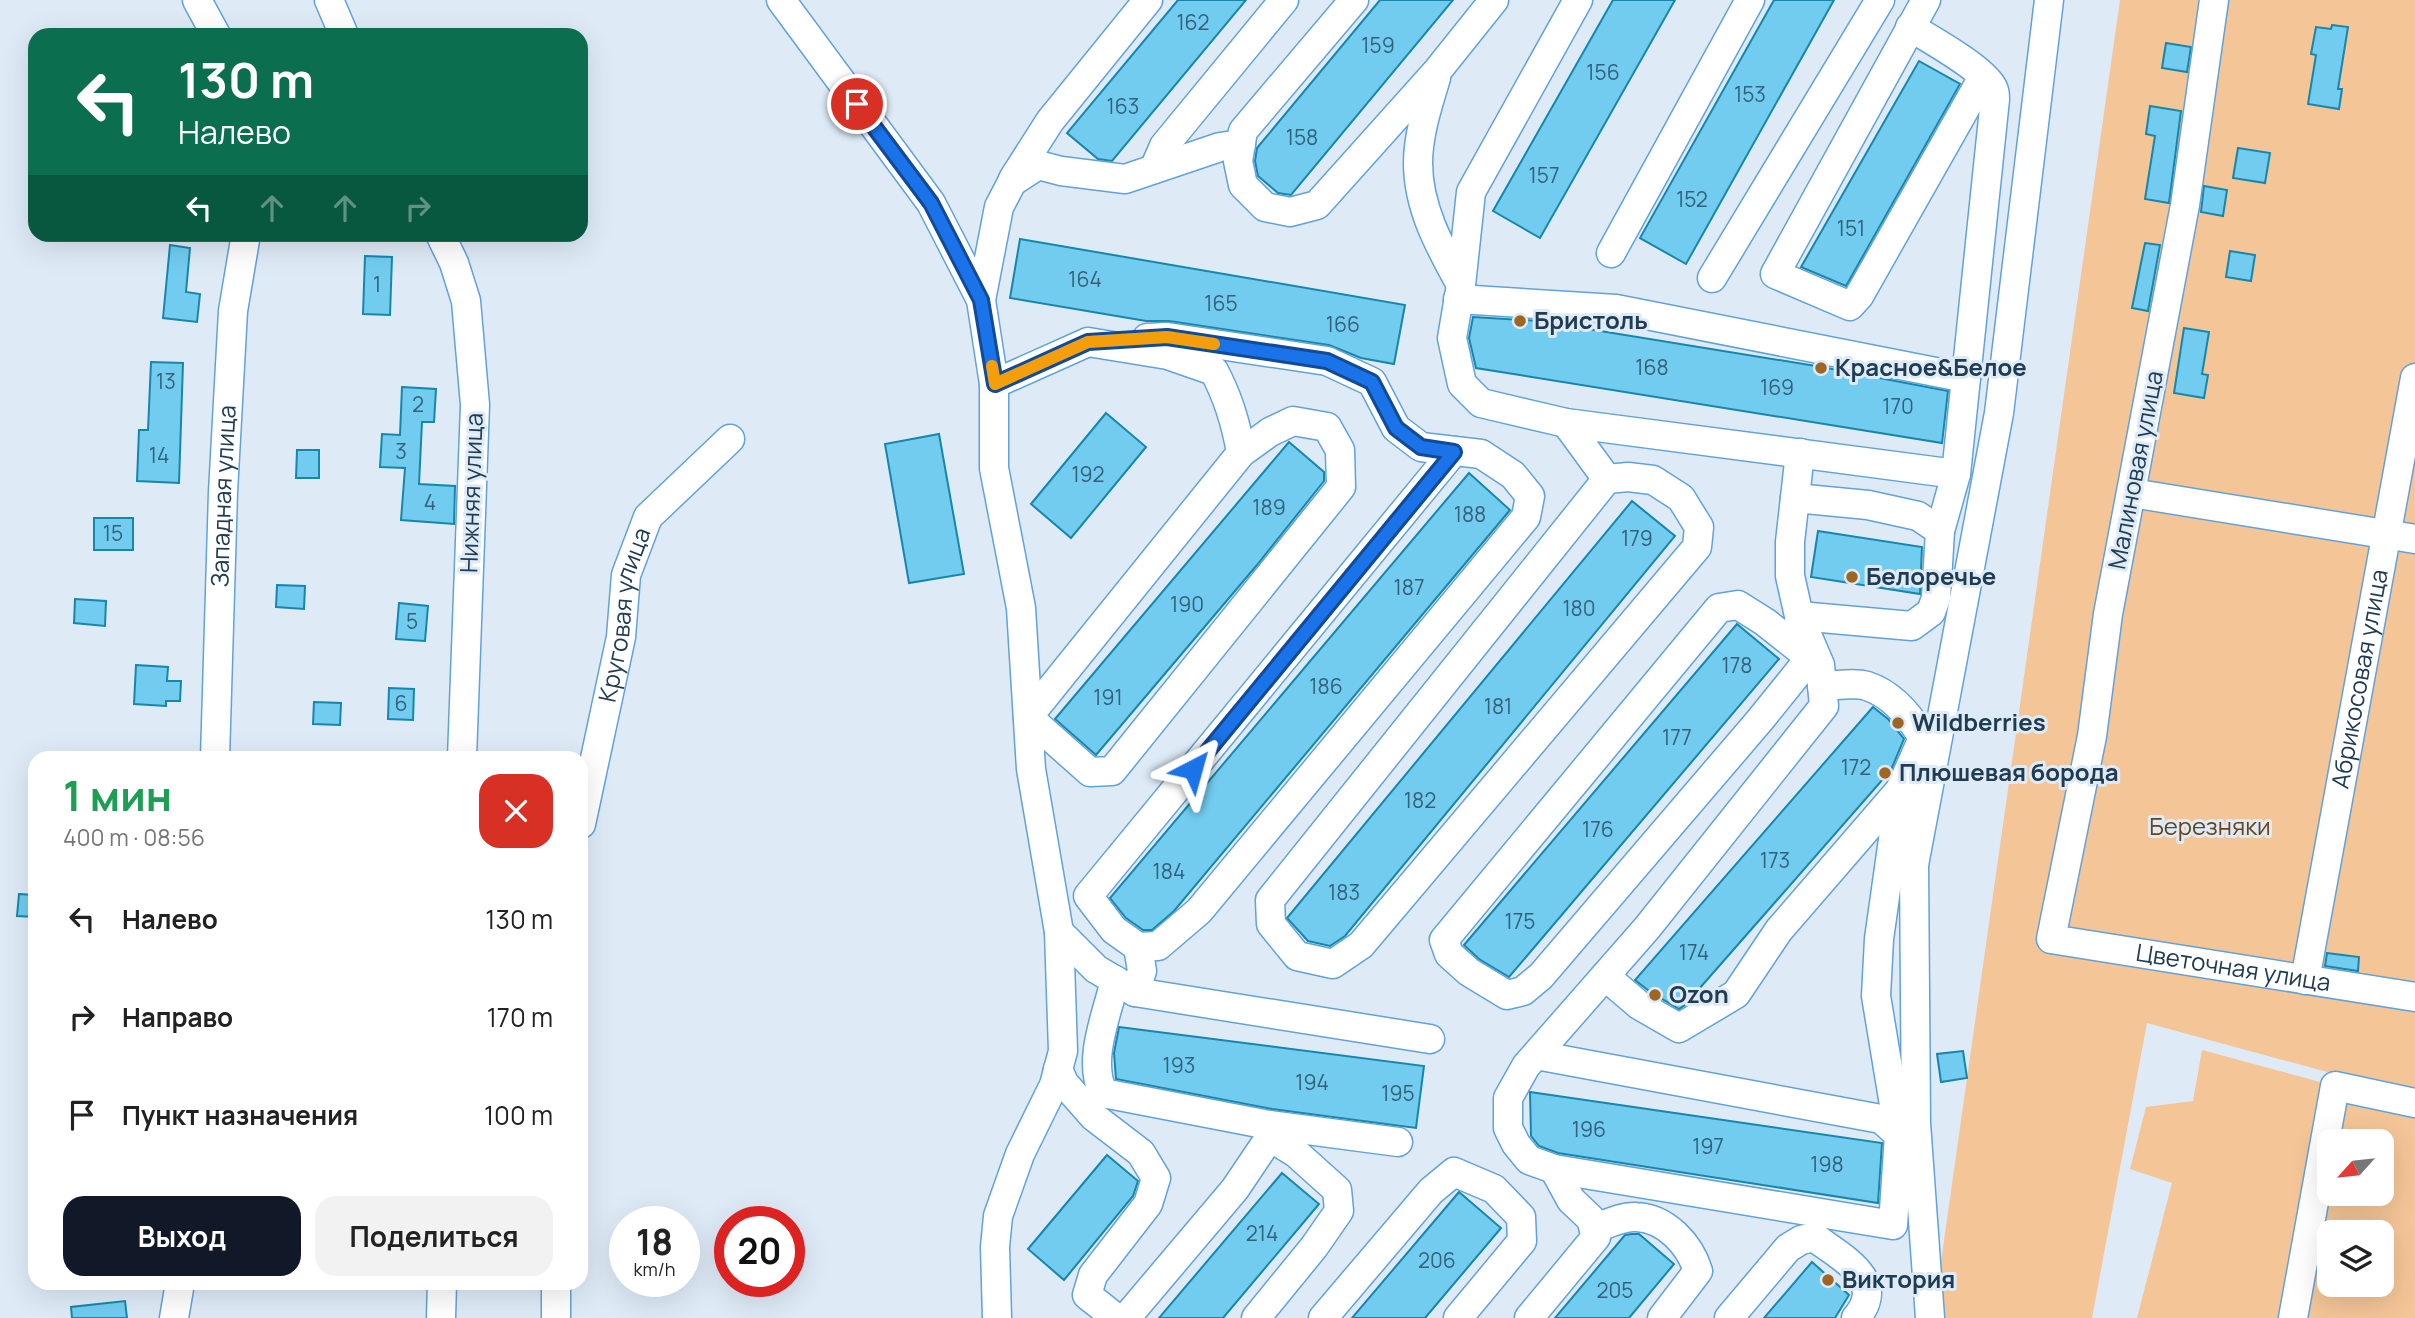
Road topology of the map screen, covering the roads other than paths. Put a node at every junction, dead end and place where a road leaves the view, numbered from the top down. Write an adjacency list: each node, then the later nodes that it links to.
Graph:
1 (197, 0): 15 (street)
2 (329, 0): 16 (street)
3 (782, 0): 27 (street)
4 (1148, 0): 21 (street)
5 (1284, 0): 20 (street)
6 (1354, 0): 19 (street)
7 (1494, 0): 17 (street)
8 (1578, 0): 26 (street)
9 (1750, 0): 24 (street)
10 (1880, 0): 25 (street)
11 (1926, 0): 14 (street)
12 (2049, 0): 86 (street)
13 (2214, 0): 39 (street, Малиновая улица)
14 (1910, 27): 18 (street); 18 (street)
15 (212, 28)
16 (341, 28)
17 (1438, 70): 19 (street); 26 (street)
18 (1983, 77): 29 (street)
19 (1241, 144): 20 (street)
20 (1154, 169): 21 (street)
21 (1012, 182): 27 (street)
22 (245, 242): 47 (street, Западная улица)
23 (444, 242): 48 (street, Нижняя улица)
24 (1611, 253)
25 (1712, 278)
26 (1460, 292): 29 (street); 32 (street)
27 (981, 300): 31 (street)
28 (1088, 342): 31 (street); 34 (street); 35 (street)
29 (1966, 378): 37 (street)
30 (2415, 378): 42 (street, Абрикосовая улица)
31 (995, 384): 46 (street)
32 (1566, 423): 36 (street); 38 (street)
33 (730, 439): 51 (street, Круговая улица)
34 (1454, 452): 55 (street); 55 (street)
35 (1241, 453): 46 (street); 46 (street)
36 (1800, 453): 37 (street); 40 (street)
37 (1956, 474): 41 (street)
38 (1607, 479): 38 (street)
39 (2132, 493): 42 (street); 54 (street, Малиновая улица)
40 (1795, 498): 41 (street); 44 (street)
41 (1940, 531): 44 (street)
42 (2385, 534): 43 (street); 57 (street, Абрикосовая улица)
43 (2415, 539)
44 (1799, 616): 45 (street)
45 (1817, 670): 49 (street); 49 (street); 50 (street); 52 (street)
46 (1028, 716): 53 (street)
47 (215, 751)
48 (463, 751)
49 (1706, 782): 52 (street)
50 (1900, 790): 56 (street); 65 (street)
51 (588, 791)
52 (1741, 811): 56 (street)
53 (1059, 932): 58 (street); 62 (street)
54 (2051, 939): 57 (street, Цветочная улица)
55 (1138, 947): 58 (street)
56 (1605, 976): 61 (street)
57 (2305, 980): 59 (street, Цветочная улица)
58 (1125, 986): 60 (street); 64 (street)
59 (2415, 997)
60 (1430, 1039)
61 (1536, 1055): 65 (street); 67 (street)
62 (1058, 1069): 76 (street); 77 (street)
63 (2415, 1103): 87 (street)
64 (1270, 1131): 66 (street); 78 (street); 79 (street)
65 (1899, 1135): 68 (street)
66 (1398, 1142)
67 (1553, 1170): 68 (street); 69 (street)
68 (1813, 1224): 84 (street); 85 (street)
69 (1594, 1229): 82 (street); 83 (street)
70 (179, 1290): 73 (street)
71 (442, 1290): 74 (street)
72 (556, 1290): 75 (street)
73 (174, 1318)
74 (441, 1318)
75 (556, 1318)
76 (997, 1318)
77 (1116, 1318)
78 (1126, 1318)
79 (1256, 1318)
80 (1323, 1318): 81 (street)
81 (1458, 1318)
82 (1529, 1318)
83 (1662, 1318)
84 (1729, 1318)
85 (1856, 1318)
86 (1930, 1318)
87 (2293, 1318)

